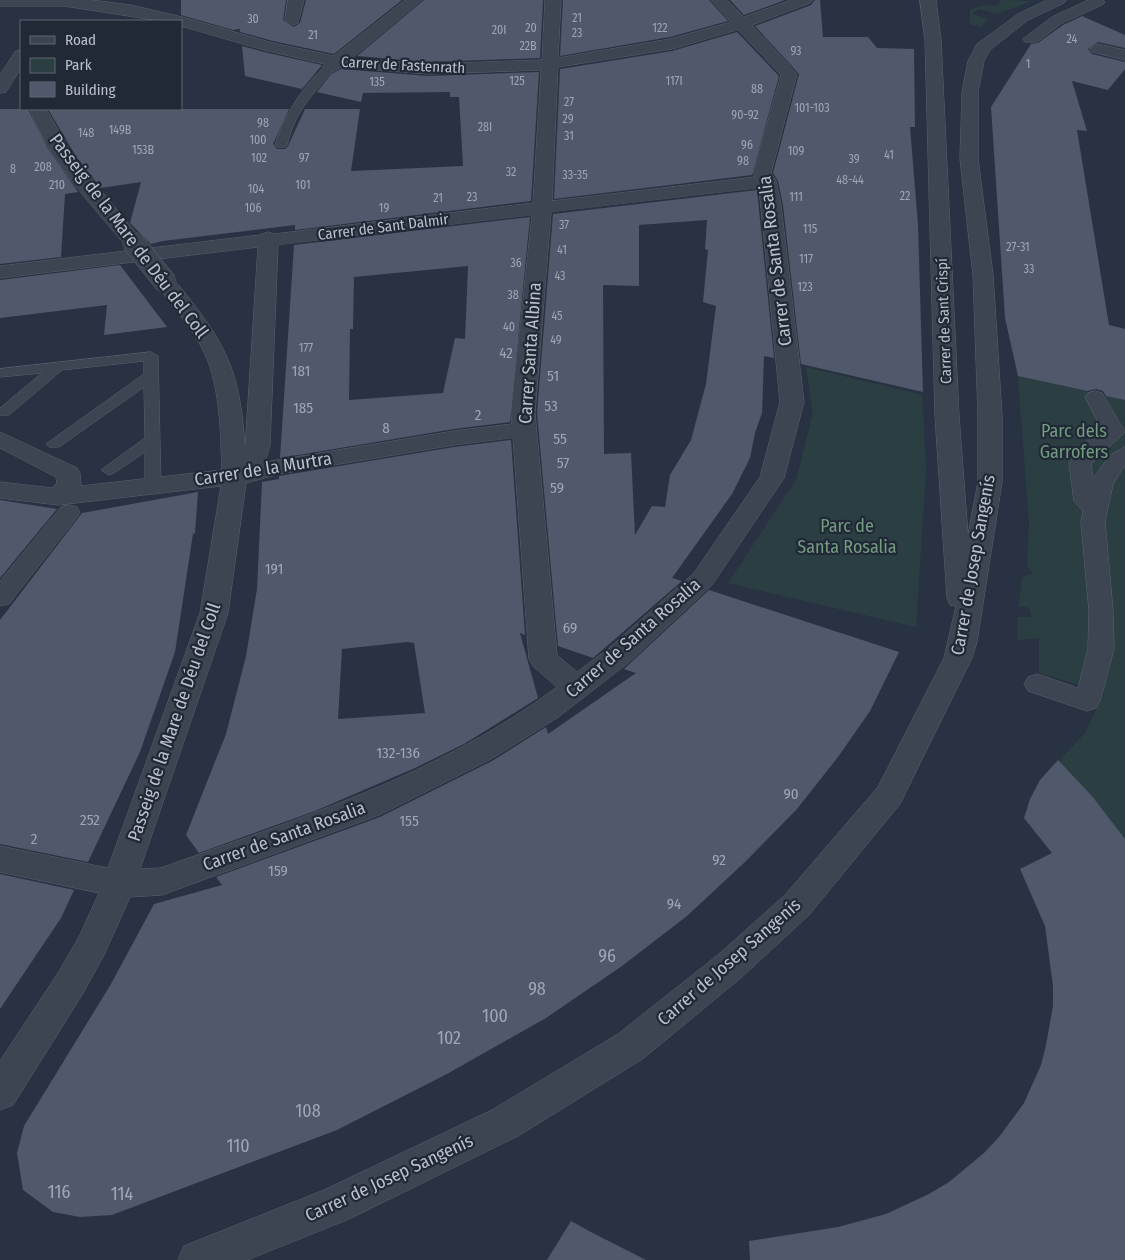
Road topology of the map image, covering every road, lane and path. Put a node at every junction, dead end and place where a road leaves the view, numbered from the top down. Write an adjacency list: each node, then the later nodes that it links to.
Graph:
1 (296, 0): 13 (street)
2 (414, 0): 21 (street)
3 (553, 0): 20 (street, Carrer Santa Albina)
4 (719, 0): 15 (street, Carrer de Santa Rosalia)
5 (805, 0): 15 (street, Carrer de Fastenrath)
6 (928, 0): 46 (street, Carrer de Sant Crispí)
7 (1059, 0): 46 (street, Carrer de Josep Sangenís)
8 (1069, 0): 10 (street)
9 (0, 1): 11 (street, Carrer de Fastenrath)
10 (1101, 1): 16 (street)
11 (43, 8): 12 (street, Carrer de Fastenrath)
12 (177, 20)
13 (293, 20)
14 (182, 22): 21 (street, Carrer de Fastenrath)
15 (741, 24): 20 (street, Carrer de Fastenrath); 25 (street, Carrer de Santa Rosalia)
16 (1031, 39)
17 (1098, 49): 18 (street)
18 (1125, 55)
19 (20, 57): 22 (street)
20 (550, 64): 21 (street, Carrer de Fastenrath); 26 (street, Carrer Santa Albina)
21 (334, 65): 24 (lane)
22 (0, 88)
23 (38, 110): 40 (street, Passeig de la Mare de Déu del Coll, bridge)
24 (282, 146)
25 (766, 181): 26 (street, Carrer de Sant Dalmir); 48 (street, Carrer de Santa Rosalia)
26 (541, 209): 27 (street, Carrer de Sant Dalmir); 34 (street, Carrer Santa Albina)
27 (268, 238): 28 (street, Carrer de Sant Dalmir); 40 (street, Passeig de la Mare de Déu del Coll)
28 (0, 272)
29 (57, 367): 30 (lane); 31 (lane); 33 (lane)
30 (0, 373)
31 (151, 376): 36 (lane); 37 (lane)
32 (1095, 397): 44 (street)
33 (4, 412)
34 (525, 431): 40 (street, Carrer de la Murtra); 48 (street, Carrer Santa Albina)
35 (0, 439): 43 (street)
36 (152, 440): 39 (lane); 41 (lane)
37 (54, 444)
38 (1125, 454): 44 (street)
39 (110, 470)
40 (242, 476): 41 (street, Carrer de la Murtra); 50 (street, Passeig de la Mare de Déu del Coll)
41 (153, 486): 43 (street, Carrer de la Murtra)
42 (0, 490): 43 (street, Carrer de la Murtra)
43 (63, 504): 45 (street)
44 (1095, 509): 47 (street)
45 (0, 598)
46 (963, 642): 52 (street, Carrer de Josep Sangenís)
47 (1037, 684)
48 (576, 688): 50 (street, Carrer de Santa Rosalia)
49 (0, 859): 50 (street, Carrer de Santa Rosalia)
50 (119, 884): 51 (street, Passeig de la Mare de Déu del Coll)
51 (0, 1093)
52 (198, 1260)

